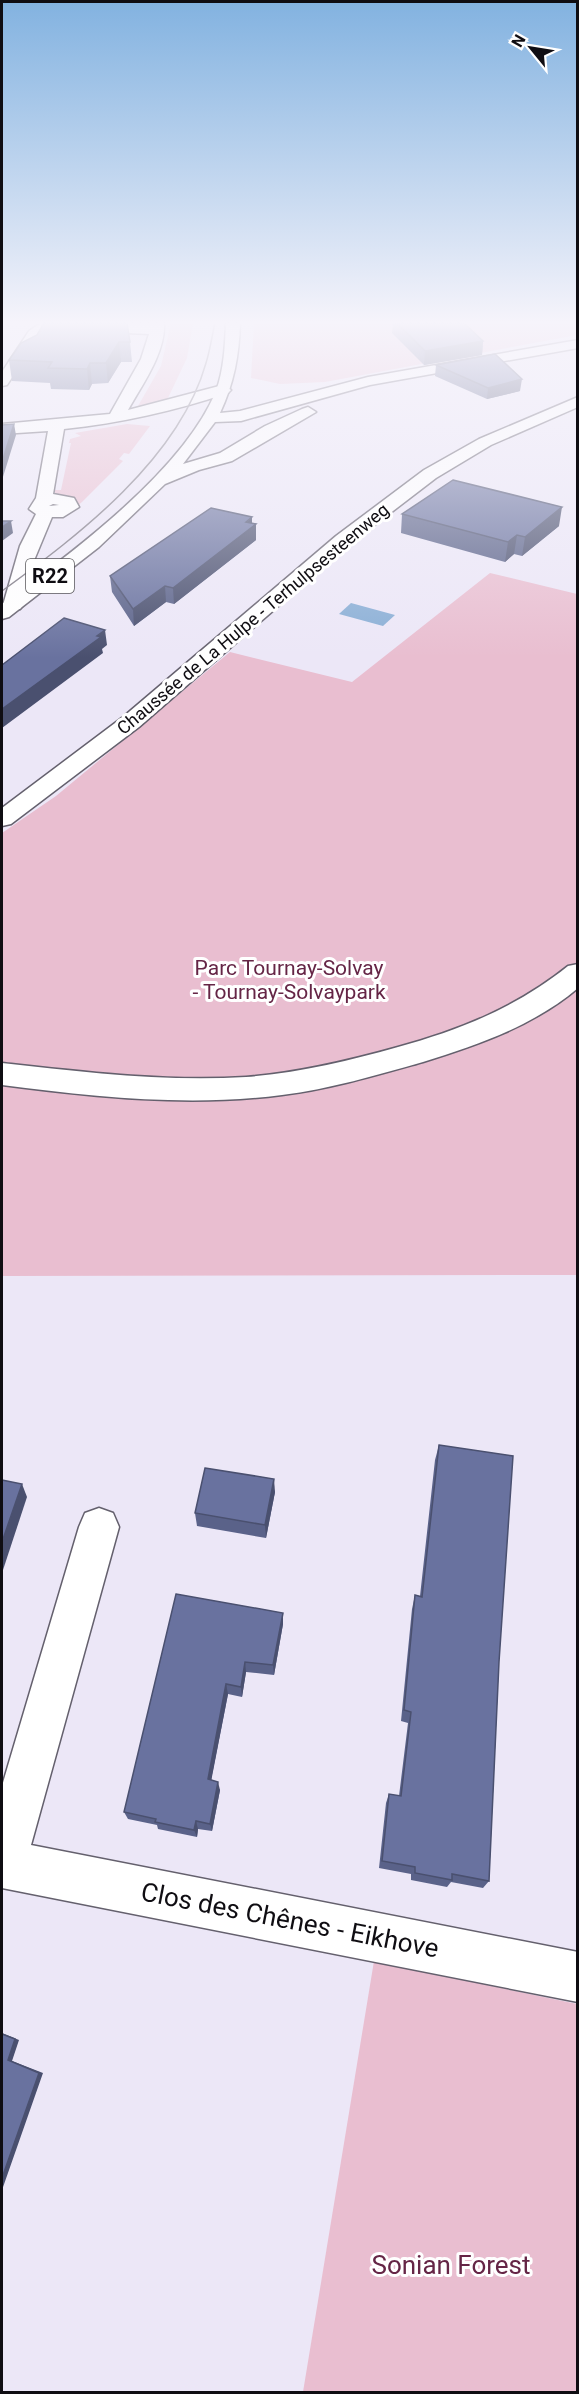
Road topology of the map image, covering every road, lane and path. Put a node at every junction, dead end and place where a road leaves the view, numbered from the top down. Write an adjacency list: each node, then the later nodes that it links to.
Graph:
1 (55, 435): 6 (street)
2 (194, 435): 5 (street, R22)
3 (262, 435): 5 (street)
4 (502, 435): 7 (street, Chaussée de La Hulpe - Terhulpsesteenweg)
5 (154, 484): 6 (street, R22)
6 (8, 609)
7 (2, 819)
8 (578, 973): 9 (street)
9 (2, 1074)
10 (99, 1527): 11 (street, Clos des Chênes - Eikhove)
11 (2, 1864): 12 (street, Clos des Chênes - Eikhove)
12 (578, 1977)

